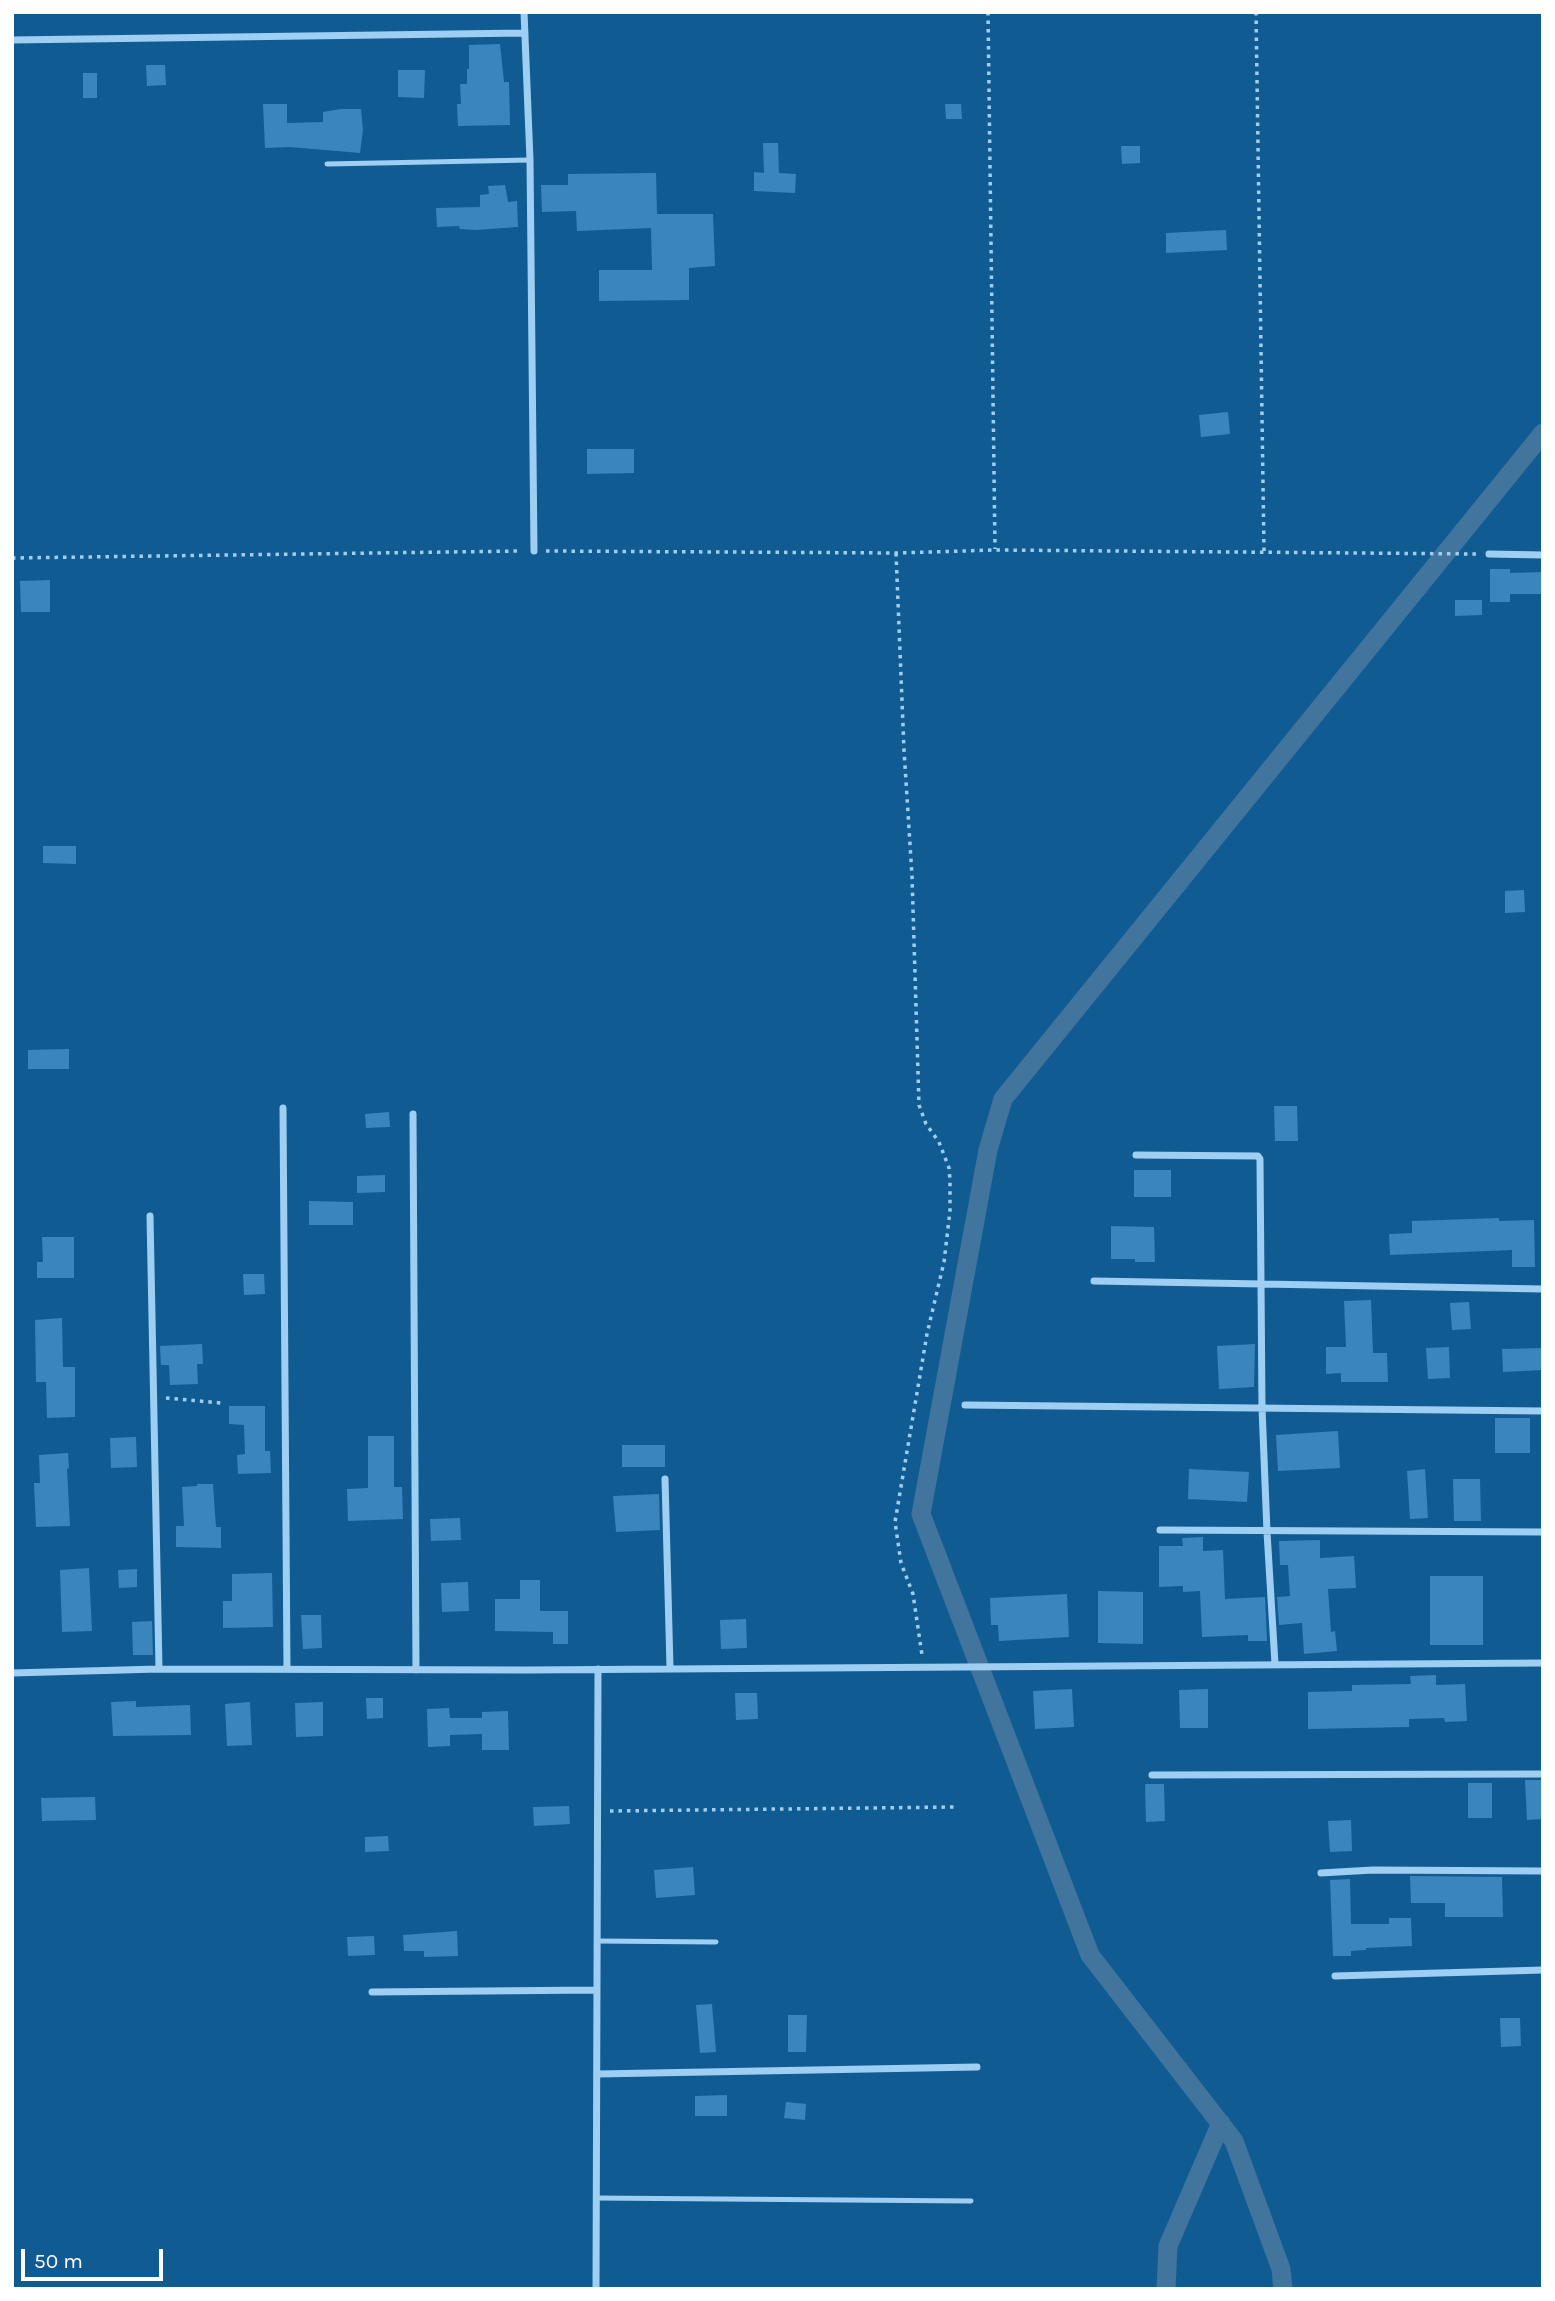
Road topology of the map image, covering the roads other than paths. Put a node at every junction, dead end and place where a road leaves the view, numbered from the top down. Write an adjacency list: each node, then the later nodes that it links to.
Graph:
1 (524, 12): 2 (street)
2 (525, 33): 3 (street); 4 (street)
3 (12, 40)
4 (530, 160): 5 (lane); 6 (street)
5 (327, 164)
6 (534, 551)
7 (1489, 554): 8 (street)
8 (1543, 555)
9 (283, 1108): 27 (street)
10 (413, 1114): 29 (street)
11 (1136, 1155): 14 (street)
12 (150, 1216): 26 (street)
13 (1094, 1282): 14 (street)
14 (1260, 1284): 15 (street); 17 (street)
15 (1543, 1289)
16 (965, 1405): 17 (street)
17 (1262, 1408): 18 (street); 21 (street)
18 (1543, 1411)
19 (665, 1479): 25 (street)
20 (1160, 1530): 21 (street)
21 (1266, 1532): 22 (street); 24 (street)
22 (1543, 1532)
23 (1543, 1663): 24 (street)
24 (1275, 1664): 25 (street)
25 (670, 1668): 28 (street)
26 (159, 1669): 27 (street); 30 (street)
27 (287, 1669): 29 (street)
28 (598, 1669): 29 (street); 35 (street)
29 (415, 1670)
30 (12, 1673)
31 (1543, 1774): 32 (street)
32 (1152, 1775)
33 (1543, 1871): 34 (street)
34 (1321, 1873)
35 (597, 1941): 36 (lane); 39 (street)
36 (716, 1942)
37 (1543, 1970): 38 (street)
38 (1335, 1976)
39 (597, 1990): 40 (street); 42 (street)
40 (372, 1992)
41 (977, 2067): 42 (street)
42 (597, 2074): 43 (street)
43 (596, 2199): 44 (lane); 45 (street)
44 (971, 2201)
45 (596, 2289)

